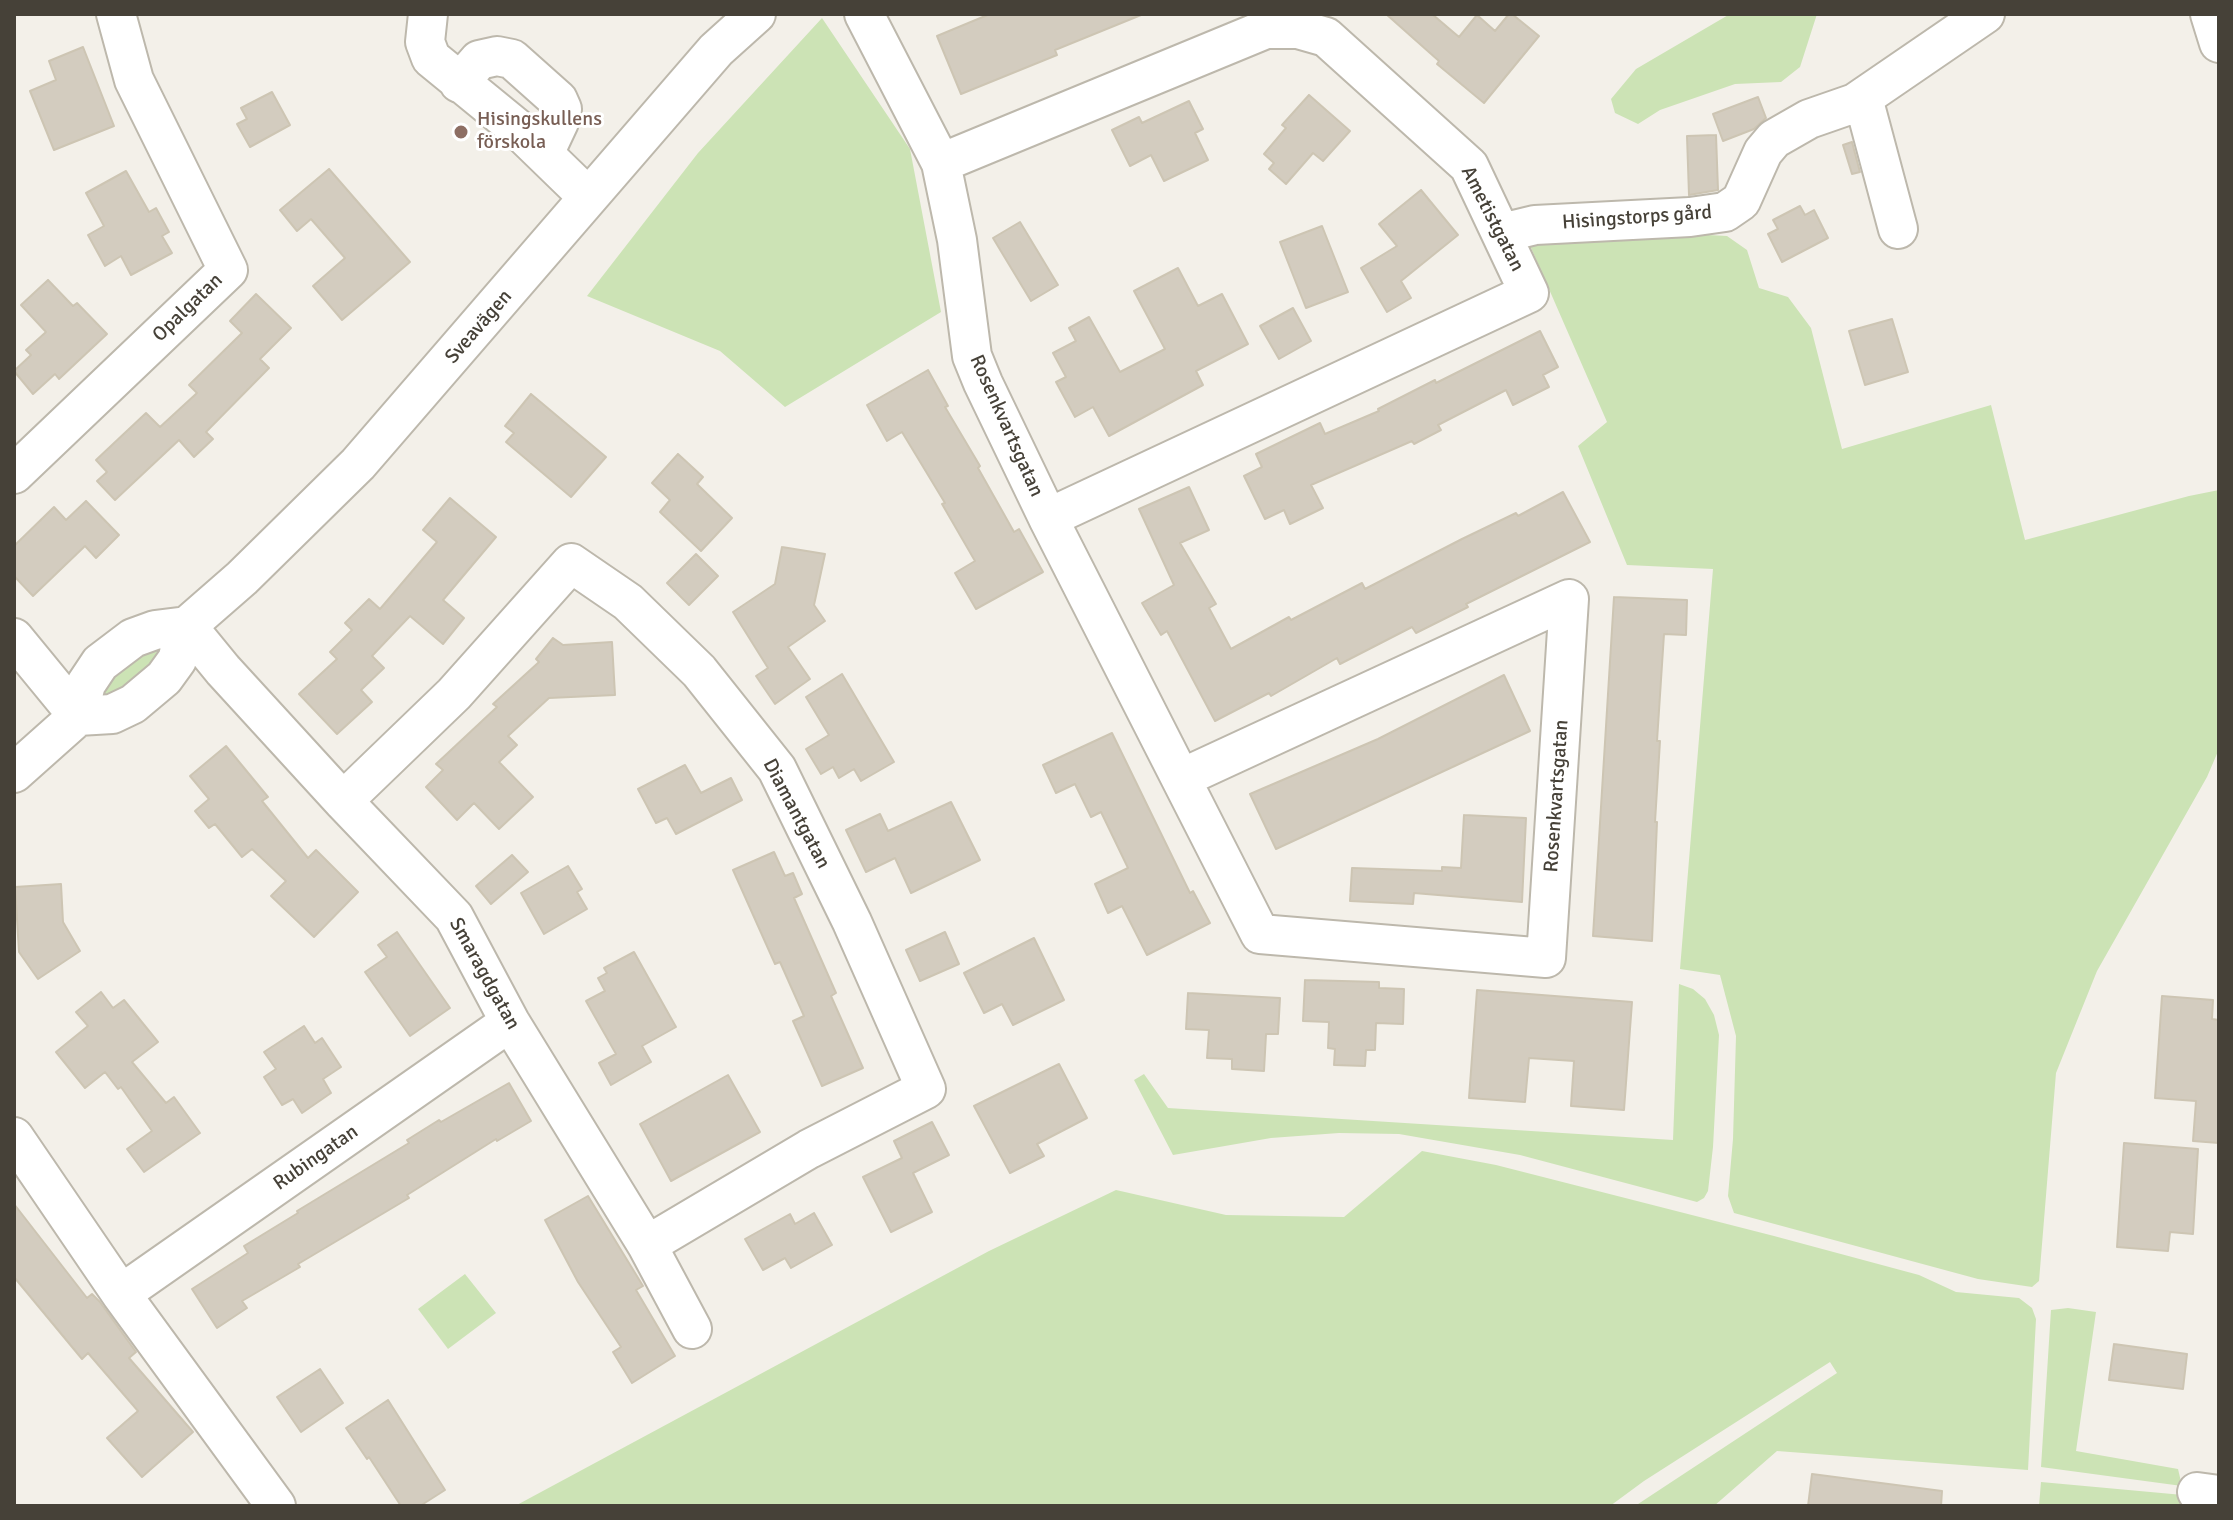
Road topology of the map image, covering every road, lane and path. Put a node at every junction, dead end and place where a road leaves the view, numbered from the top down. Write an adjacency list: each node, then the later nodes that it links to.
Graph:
1 (116, 14): 15 (street, Opalgatan)
2 (428, 14): 8 (street)
3 (756, 14): 12 (street, Sveavägen)
4 (864, 14): 11 (street, Rosenkvartsgatan)
5 (1985, 14): 9 (street, Hisingstorps gård)
6 (2210, 14): 7 (street)
7 (2219, 43)
8 (459, 83): 10 (street); 10 (street)
9 (1863, 98): 13 (street); 14 (street, Hisingstorps gård)
10 (544, 154): 12 (street)
11 (941, 163): 14 (street, Ametistgatan); 16 (street, Rosenkvartsgatan)
12 (588, 197): 17 (street, Sveavägen)
13 (1898, 229)
14 (1502, 233): 16 (street, Ametistgatan)
15 (14, 474)
16 (1048, 518): 21 (street, Rosenkvartsgatan)
17 (187, 626): 19 (street); 19 (street); 22 (street, Smaragdgatan)
18 (14, 638): 19 (street)
19 (78, 716): 20 (street)
20 (14, 773)
21 (1182, 778): 21 (street, Rosenkvartsgatan)
22 (343, 801): 23 (street, Smaragdgatan); 25 (street, Diamantgatan)
23 (510, 1022): 25 (street, Smaragdgatan); 26 (street, Rubingatan)
24 (14, 1137): 26 (street)
25 (647, 1245): 27 (street, Smaragdgatan)
26 (121, 1294): 28 (street)
27 (692, 1329)
28 (276, 1506)

